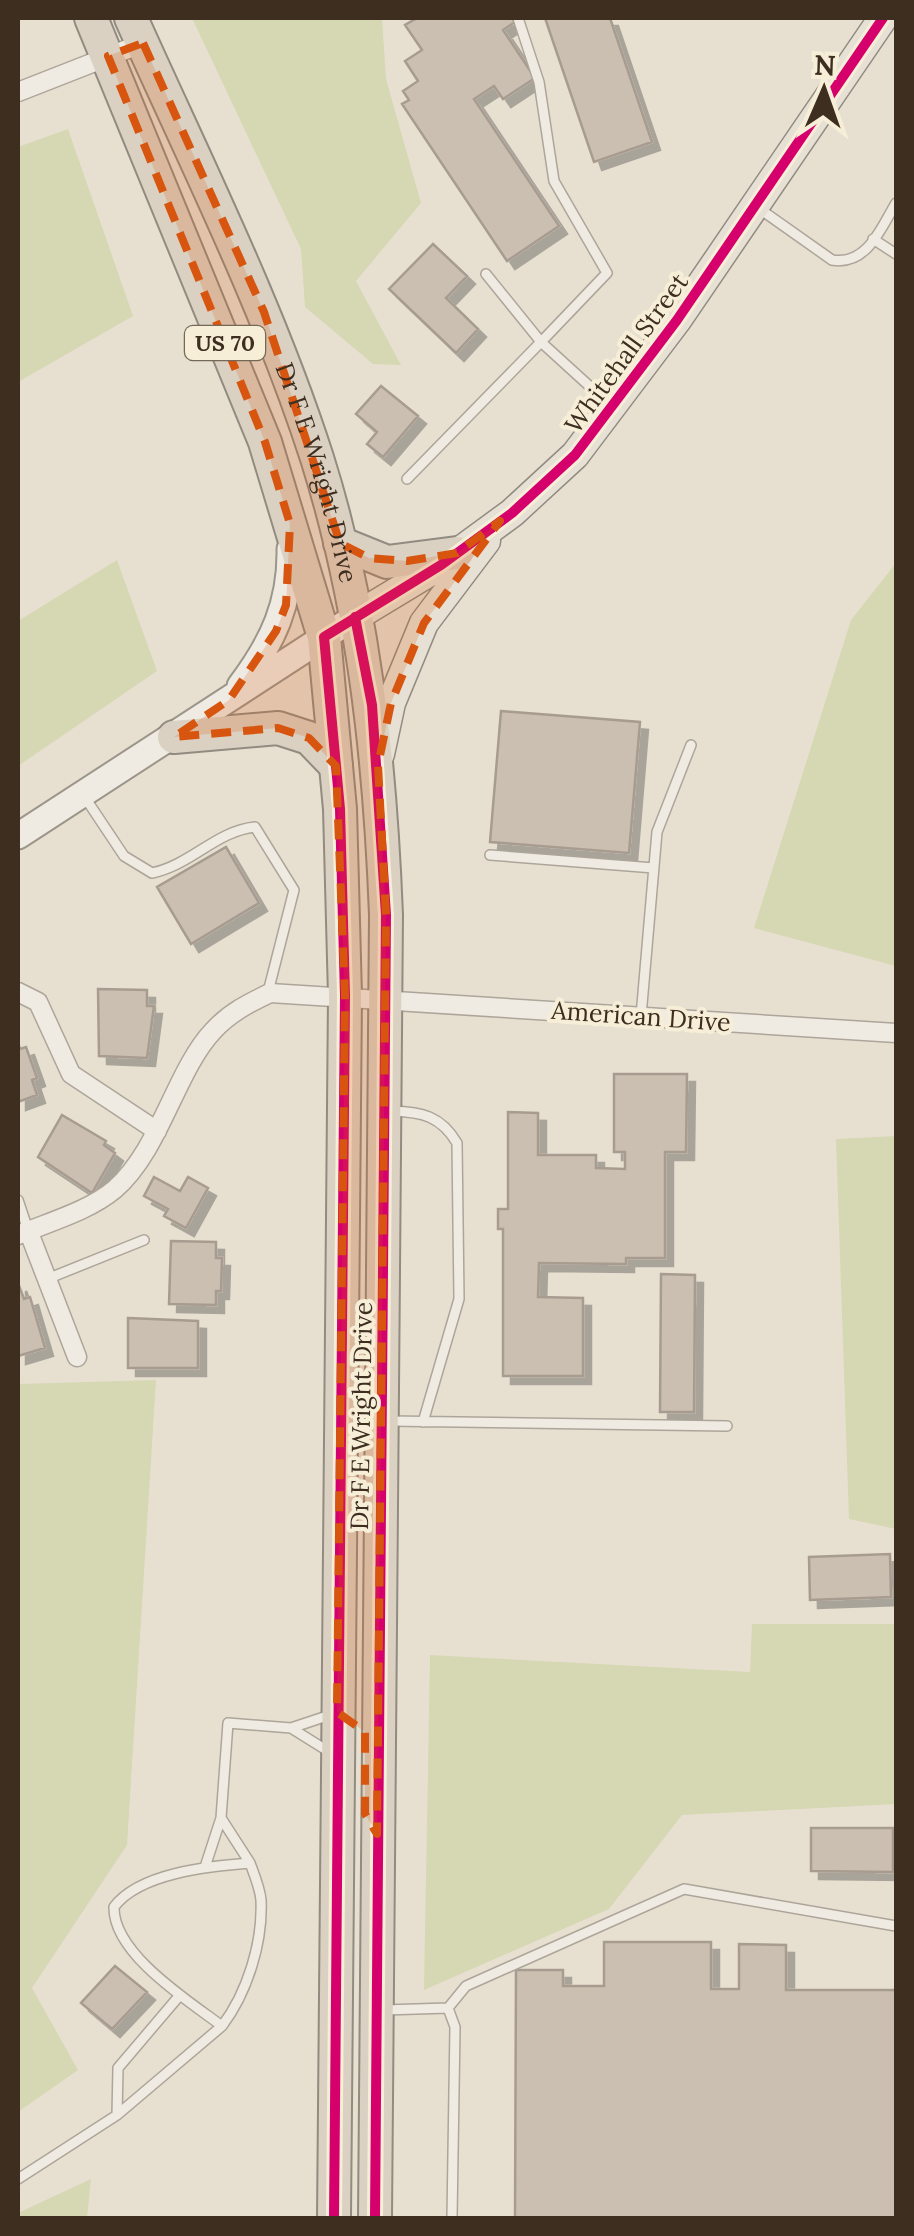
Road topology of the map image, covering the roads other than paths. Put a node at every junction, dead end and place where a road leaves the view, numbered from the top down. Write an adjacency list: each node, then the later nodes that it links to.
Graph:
1 (92, 18): 5 (highway, US 70)
2 (518, 18): 12 (lane)
3 (883, 18): 8 (main road, Whitehall Street)
4 (137, 30): 5 (street); 17 (highway, Dr F E Wright Drive)
5 (108, 56): 6 (street); 16 (highway, US 70)
6 (18, 92)
7 (896, 203): 9 (lane)
8 (755, 206): 9 (lane); 13 (main road, Whitehall Street)
9 (873, 240): 10 (lane)
10 (896, 254)
11 (486, 274): 12 (lane)
12 (542, 342): 13 (lane); 14 (lane)
13 (614, 408): 15 (main road, Whitehall Street)
14 (407, 479)
15 (500, 521): 18 (main road, Whitehall Street); 25 (main road)
16 (290, 524): 20 (highway, US 70); 21 (street)
17 (340, 543): 18 (highway); 19 (highway, Dr F E Wright Drive)
18 (457, 553): 19 (main road, Whitehall Street)
19 (355, 616): 20 (street, Whitehall Street); 25 (highway, Dr F E Wright Drive / US 70)
20 (324, 637): 21 (street, Whitehall Street); 24 (highway, US 70)
21 (229, 700): 22 (street, Whitehall Street)
22 (174, 736): 24 (highway); 26 (street, Whitehall Street)
23 (691, 745): 29 (lane)
24 (336, 766): 32 (highway, US 70)
25 (378, 766): 33 (highway, Dr F E Wright Drive / US 70)
26 (83, 795): 27 (street, Whitehall Street); 31 (lane)
27 (18, 836)
28 (490, 855): 29 (lane)
29 (654, 868): 34 (lane)
30 (18, 992): 37 (street)
31 (268, 994): 32 (street, American Drive); 37 (street)
32 (345, 996): 33 (street, American Drive); 43 (highway, US 70)
33 (385, 1000): 34 (street, American Drive); 36 (highway, Dr F E Wright Drive / US 70)
34 (640, 1016): 35 (street, American Drive)
35 (896, 1033)
36 (384, 1111): 43 (highway, Dr F E Wright Drive / US 70); 44 (lane)
37 (158, 1131): 39 (street)
38 (18, 1200): 39 (lane)
39 (23, 1232): 41 (street)
40 (144, 1240): 41 (lane)
41 (47, 1279): 42 (street)
42 (77, 1358)
43 (361, 1421): 44 (lane); 46 (highway, US 70); 50 (highway, Dr F E Wright Drive / US 70)
44 (423, 1422): 45 (lane)
45 (727, 1426)
46 (337, 1712): 47 (lane); 48 (highway, US 70); 50 (highway)
47 (291, 1728): 48 (lane); 49 (lane)
48 (337, 1757): 60 (highway, US 70)
49 (221, 1818): 51 (lane); 52 (lane)
50 (378, 1834): 56 (highway, Dr F E Wright Drive / US 70)
51 (250, 1863): 52 (lane); 57 (lane)
52 (205, 1867): 54 (lane)
53 (896, 1926): 55 (lane)
54 (180, 1995): 57 (lane); 58 (lane)
55 (448, 2008): 56 (lane); 62 (lane)
56 (376, 2010): 61 (highway, Dr F E Wright Drive / US 70)
57 (222, 2026): 58 (lane)
58 (118, 2115): 59 (lane)
59 (18, 2179)
60 (334, 2218)
61 (376, 2218)
62 (452, 2218)

